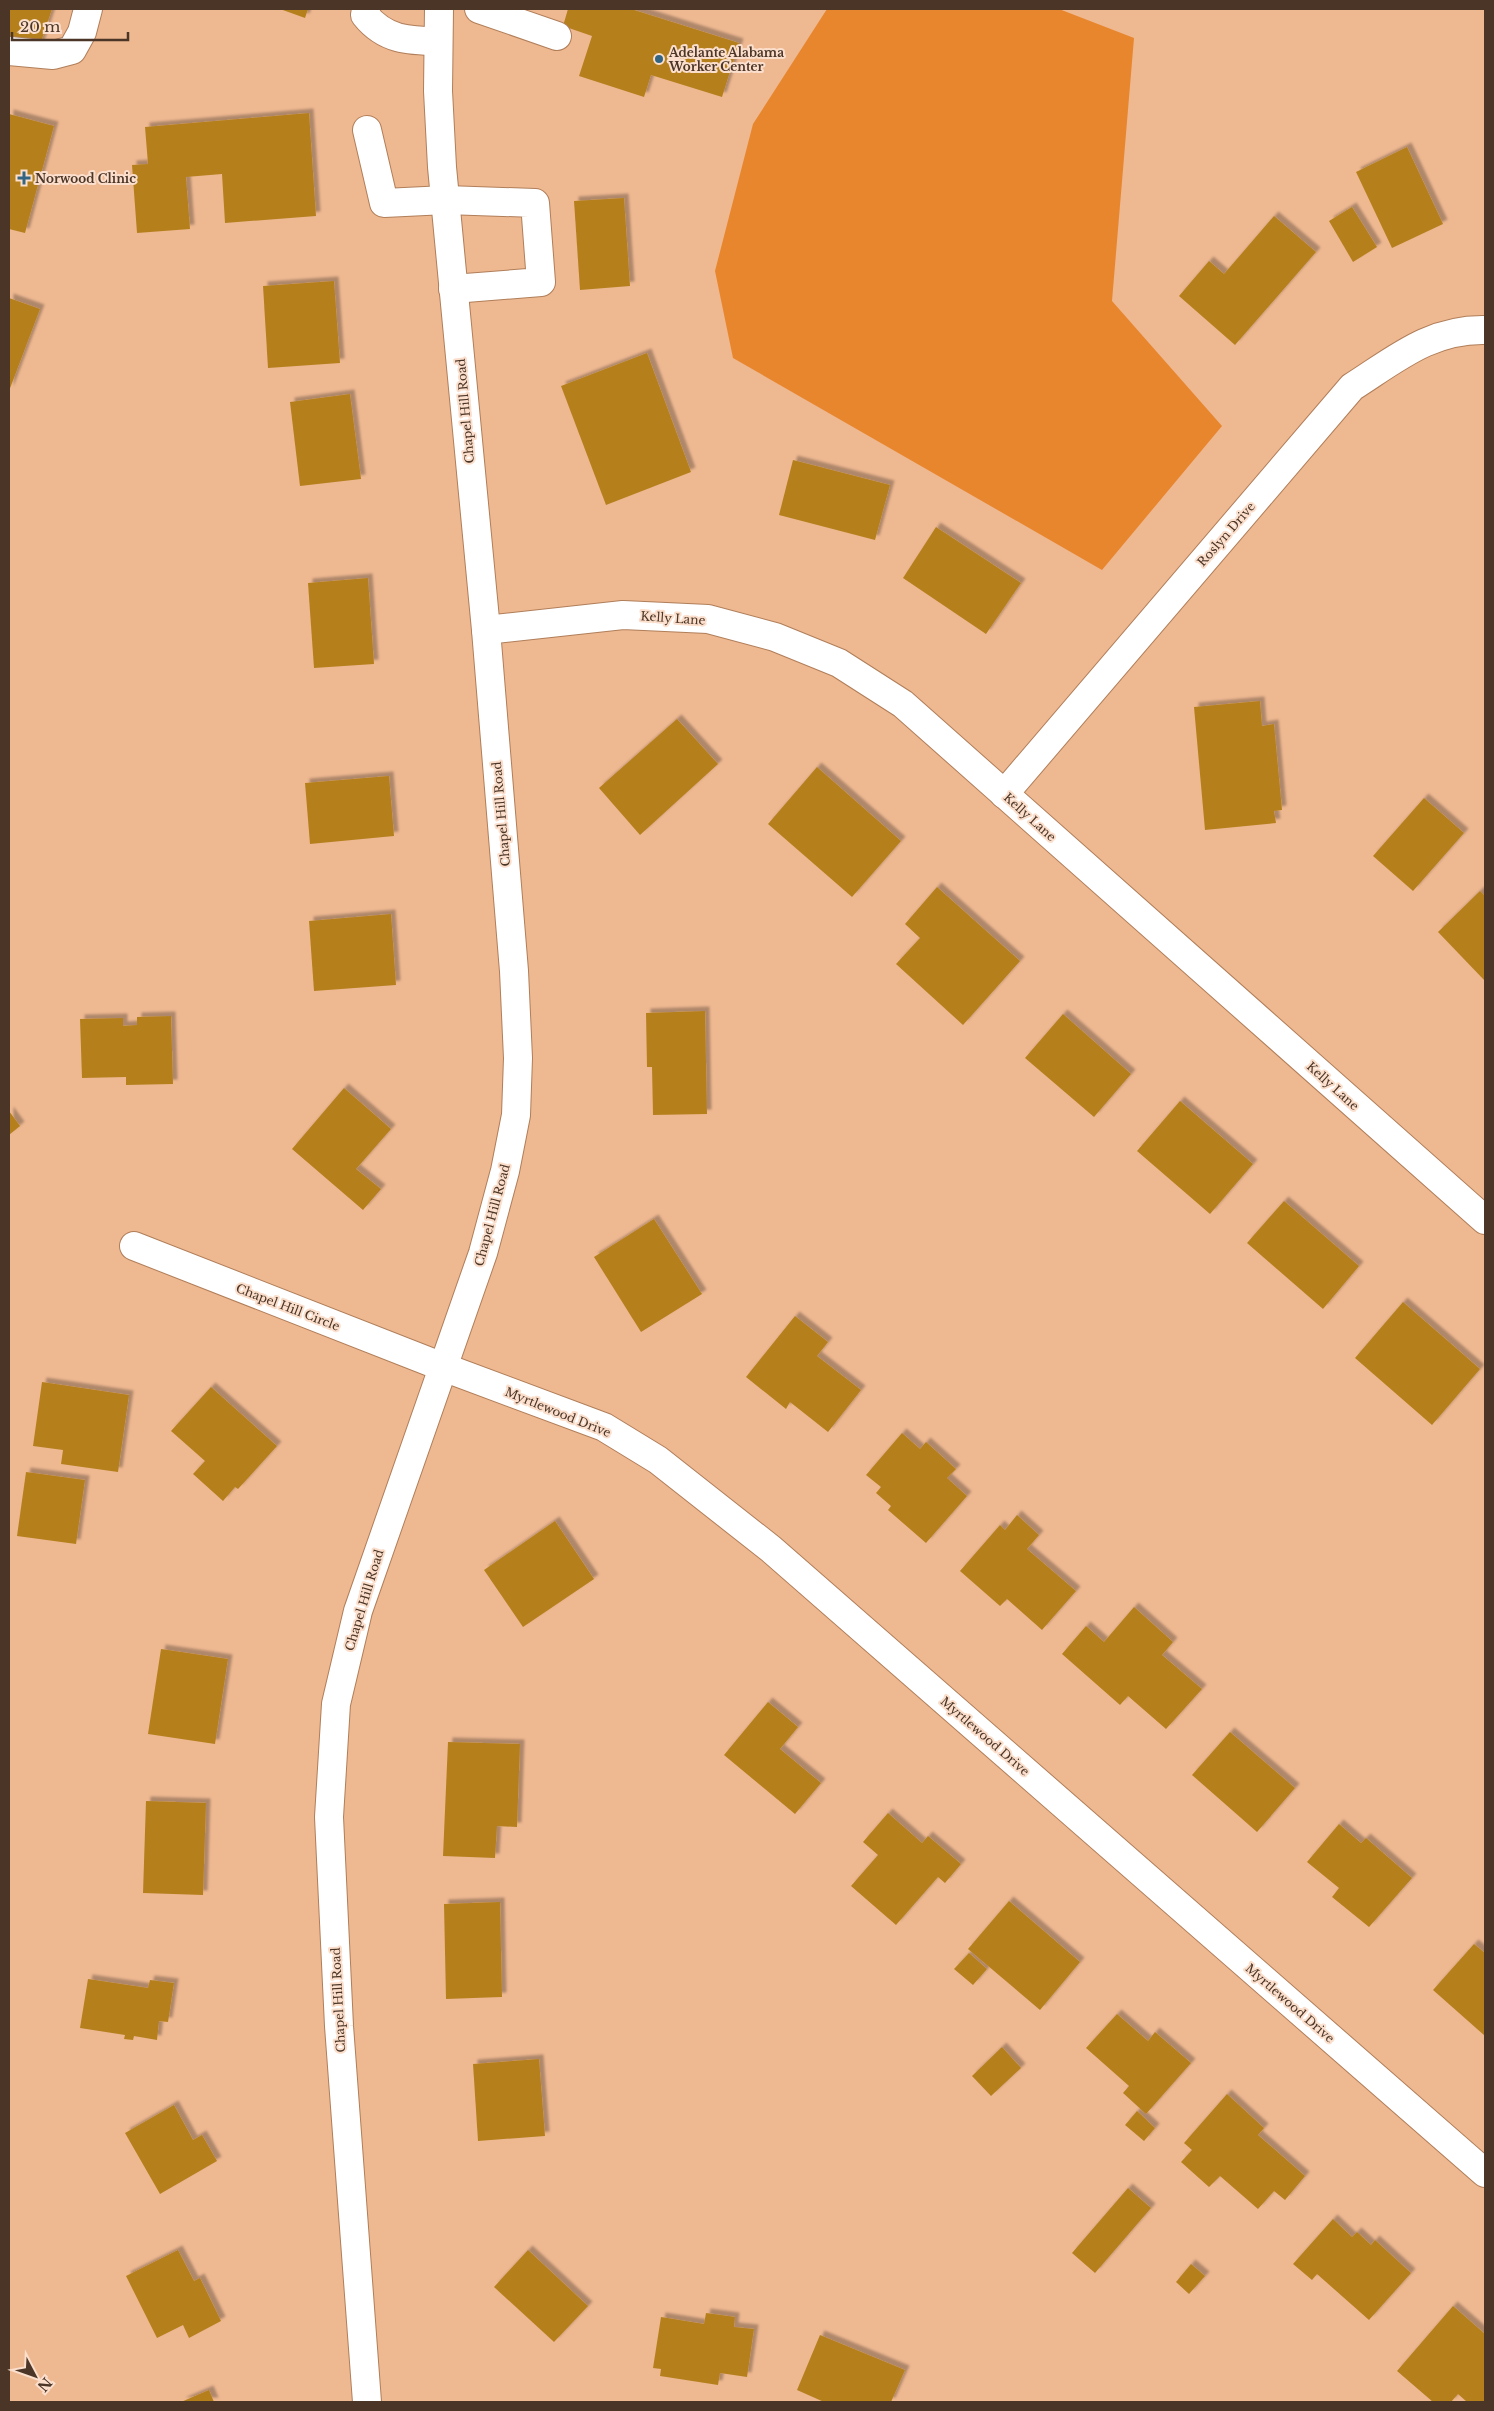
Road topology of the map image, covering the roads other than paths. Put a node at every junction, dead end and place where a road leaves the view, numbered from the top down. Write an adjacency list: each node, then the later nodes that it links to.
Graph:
1 (88, 9): 7 (street)
2 (366, 9): 6 (street)
3 (439, 9): 6 (street, Chapel Hill Road)
4 (479, 9): 5 (street)
5 (558, 36)
6 (438, 41): 9 (street, Chapel Hill Road)
7 (9, 51)
8 (367, 130): 9 (street)
9 (446, 200): 10 (street, Chapel Hill Road); 10 (street)
10 (453, 289): 12 (street, Chapel Hill Road)
11 (1485, 330): 13 (street, Roslyn Drive)
12 (486, 630): 13 (street, Kelly Lane); 16 (street, Chapel Hill Road)
13 (1004, 794): 14 (street, Kelly Lane)
14 (1485, 1220)
15 (134, 1246): 16 (street, Chapel Hill Circle)
16 (443, 1367): 17 (street, Myrtlewood Drive); 18 (street, Chapel Hill Road)
17 (1485, 2173)
18 (367, 2402)

